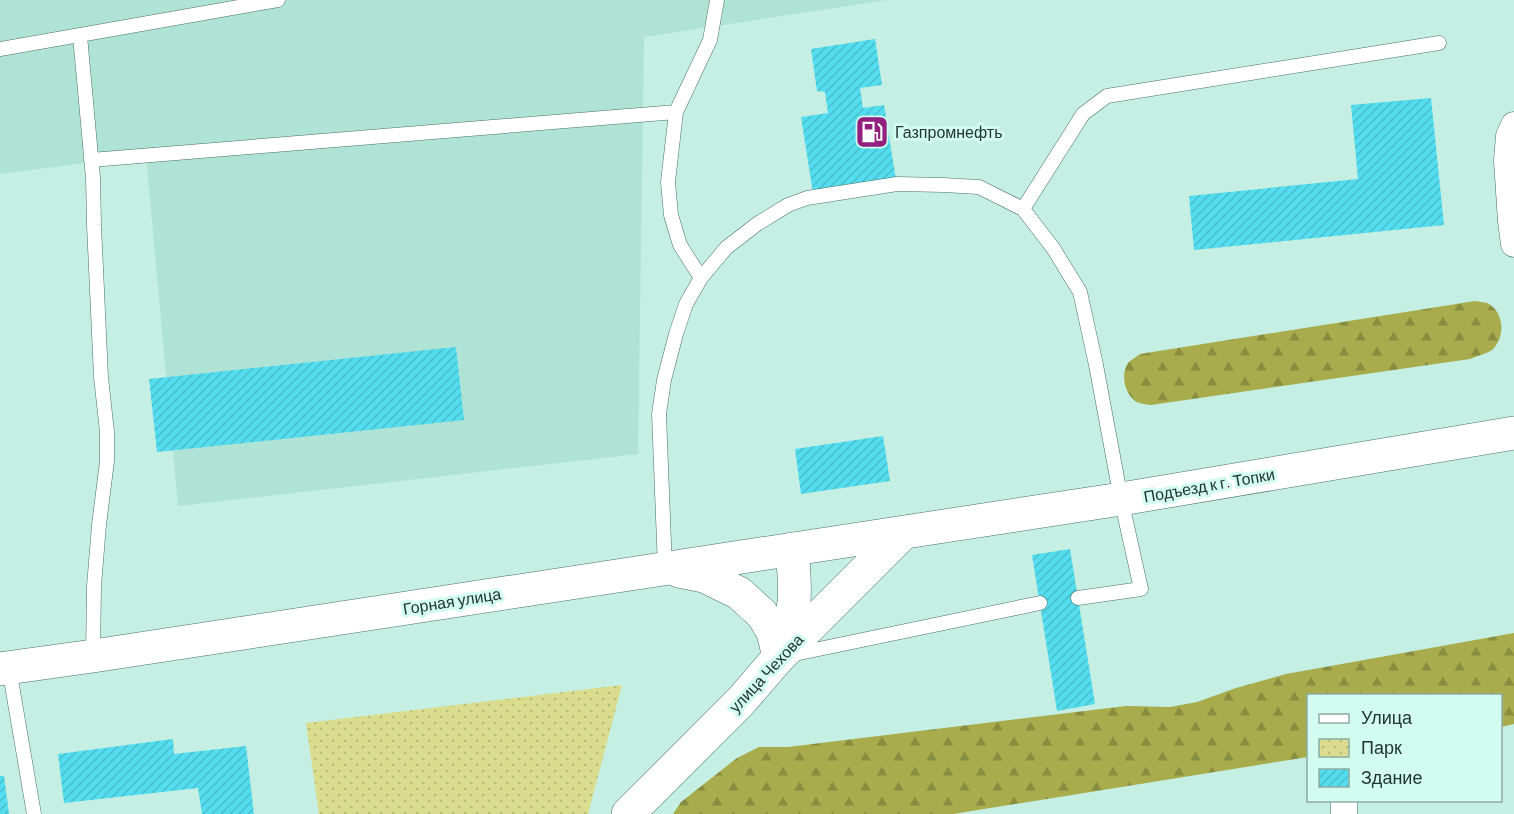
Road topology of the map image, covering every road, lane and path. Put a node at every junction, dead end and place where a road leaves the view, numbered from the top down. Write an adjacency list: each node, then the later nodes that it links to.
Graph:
1 (278, 0): 3 (lane)
2 (717, 0): 6 (lane)
3 (80, 36): 5 (lane); 8 (lane)
4 (1439, 42): 9 (lane)
5 (0, 49)
6 (676, 112): 8 (lane); 11 (lane)
7 (1514, 124): 10 (street)
8 (91, 160): 19 (lane)
9 (1023, 210): 11 (lane); 13 (lane)
10 (1514, 244)
11 (701, 278): 16 (lane)
12 (1514, 433): 13 (street, Подъезд к г. Топки)
13 (1121, 499): 14 (street, Подъезд к г. Топки); 17 (lane)
14 (904, 532): 15 (street, Горная улица); 20 (street, улица Чехова)
15 (792, 549): 16 (street, Горная улица); 20 (street)
16 (665, 569): 19 (street, Горная улица); 20 (street)
17 (1078, 598)
18 (1040, 603): 20 (lane)
19 (93, 656): 21 (street, Горная улица)
20 (779, 657): 23 (street, улица Чехова)
21 (5, 668): 22 (lane)
22 (34, 814)
23 (628, 814)

